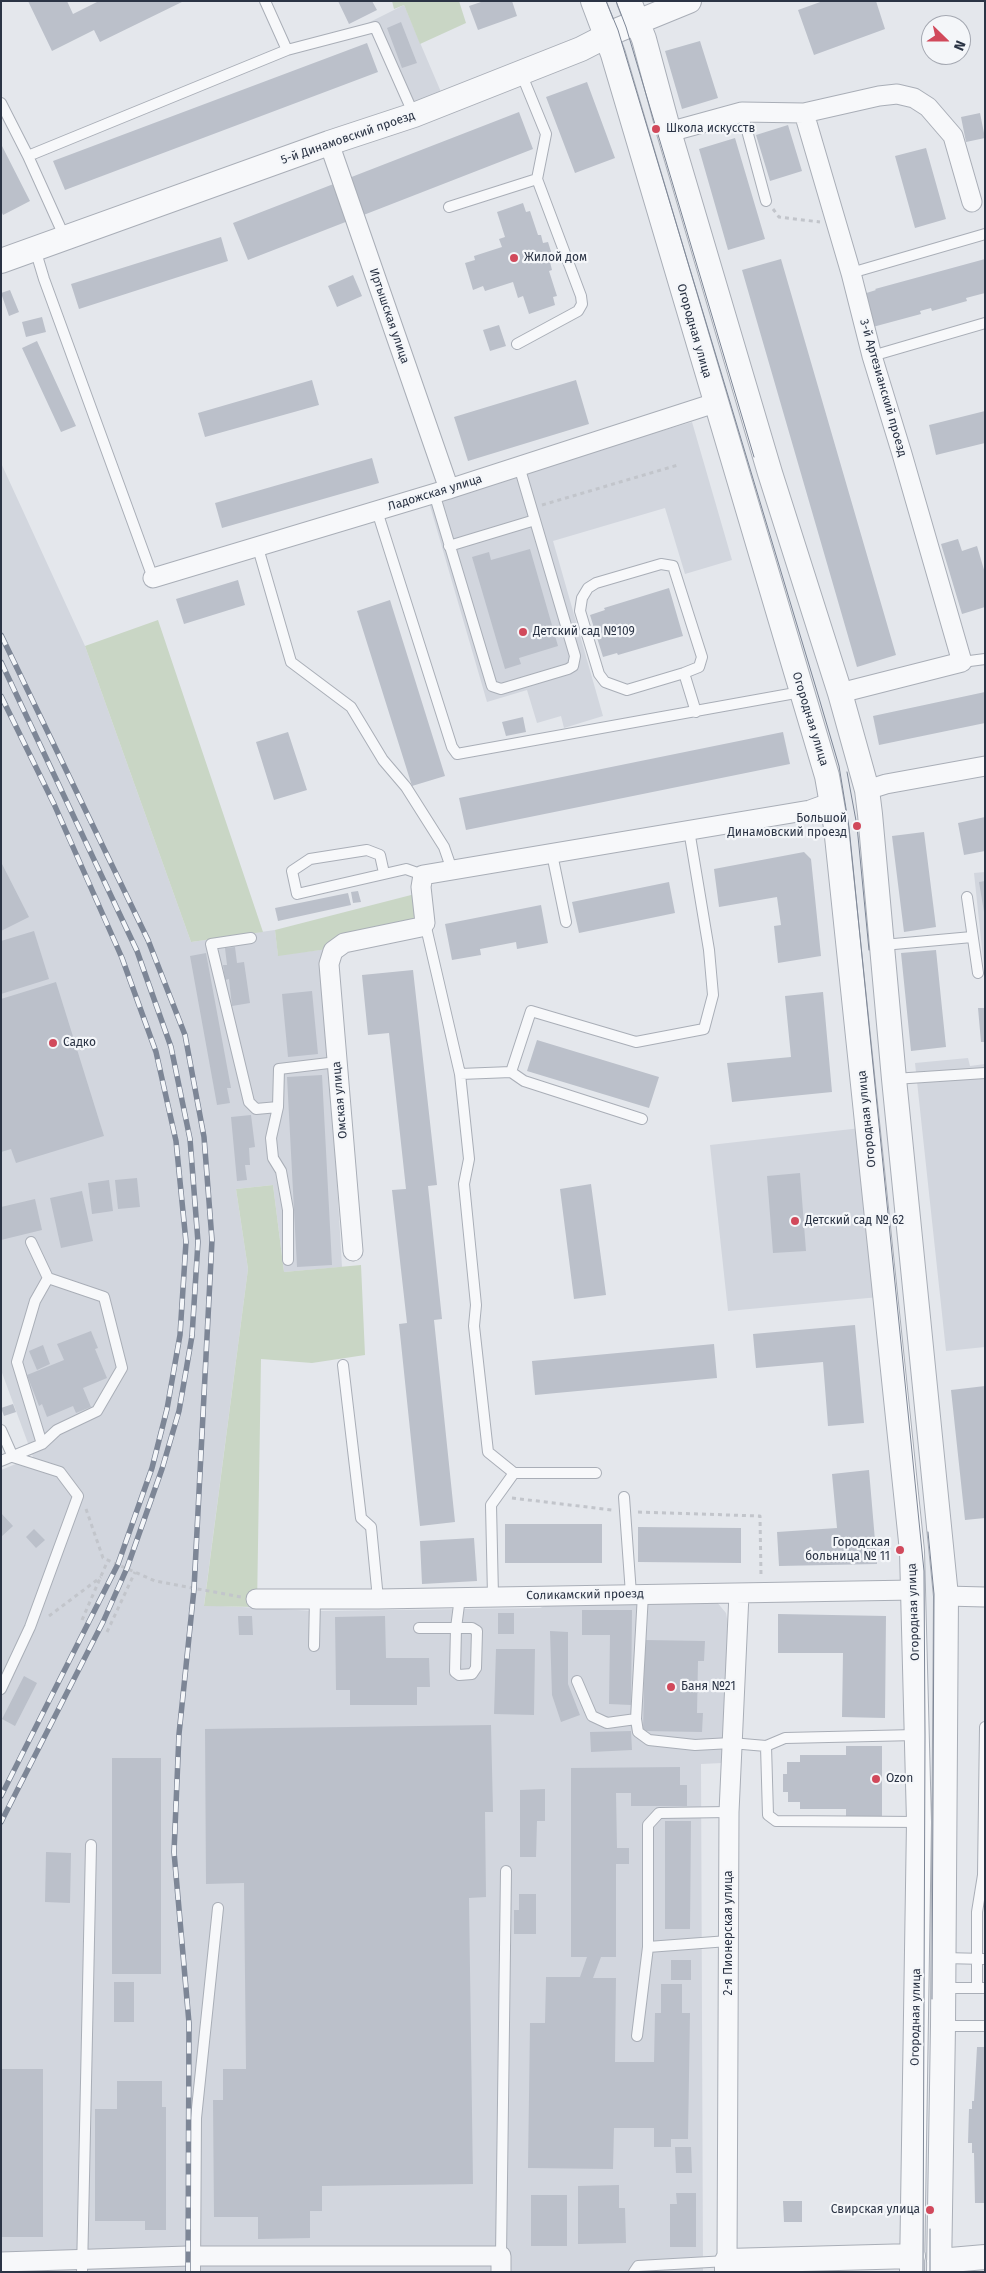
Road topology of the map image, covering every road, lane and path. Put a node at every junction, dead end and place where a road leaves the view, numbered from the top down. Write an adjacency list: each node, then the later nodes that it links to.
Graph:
1 (265, 1): 6 (lane)
2 (593, 1): 5 (street, Огородная улица)
3 (689, 1): 4 (street, 5-й Динамовский проезд)
4 (633, 12): 5 (street, 5-й Динамовский проезд); 12 (street)
5 (606, 37): 7 (street, 5-й Динамовский проезд); 28 (street, Огородная улица)
6 (287, 50): 11 (lane); 14 (lane)
7 (521, 73): 11 (street, 5-й Динамовский проезд); 15 (lane)
8 (1, 103): 14 (lane)
9 (742, 112): 10 (street); 12 (street); 16 (lane)
10 (804, 113): 17 (street); 19 (street, 3-й Артезианский проезд)
11 (414, 115): 13 (street, 5-й Динамовский проезд)
12 (669, 132): 42 (street)
13 (329, 143): 21 (street, 5-й Динамовский проезд); 31 (street, Иртышская улица)
14 (28, 156): 21 (lane)
15 (538, 179): 18 (lane); 26 (lane)
16 (766, 201): 19 (path)
17 (972, 202)
18 (449, 206)
19 (836, 223): 24 (street, 3-й Артезианский проезд)
20 (985, 234): 24 (lane)
21 (65, 238): 22 (street, 5-й Динамовский проезд)
22 (35, 249): 23 (street, 5-й Динамовский проезд); 37 (lane)
23 (1, 260)
24 (851, 273): 27 (street, 3-й Артезианский проезд)
25 (985, 323): 27 (lane)
26 (517, 344)
27 (872, 356): 39 (street, 3-й Артезианский проезд)
28 (715, 403): 30 (street, Ладожская улица); 41 (street, Огородная улица)
29 (678, 465): 32 (path)
30 (519, 466): 31 (street, Ладожская улица); 32 (lane)
31 (441, 491): 33 (street, Ладожская улица); 35 (lane)
32 (532, 508): 34 (lane)
33 (377, 511): 36 (street, Ладожская улица); 43 (lane)
34 (536, 520): 35 (lane); 35 (lane)
35 (449, 546)
36 (258, 548): 37 (street, Ладожская улица); 49 (lane)
37 (153, 578)
38 (985, 659): 39 (lane)
39 (962, 662): 42 (street)
40 (684, 673): 40 (lane); 43 (lane)
41 (801, 692): 43 (lane); 46 (street, Огородная улица)
42 (840, 693): 45 (street)
43 (696, 712)
44 (985, 766): 45 (street)
45 (867, 790): 57 (street)
46 (832, 802): 47 (street); 84 (street, Огородная улица)
47 (689, 830): 48 (street); 60 (lane)
48 (552, 854): 49 (street); 54 (lane)
49 (452, 870): 51 (street)
50 (384, 873): 50 (lane); 51 (lane)
51 (423, 876): 53 (street)
52 (967, 897): 55 (lane)
53 (424, 922): 59 (street, Омская улица); 62 (lane)
54 (566, 922)
55 (972, 937): 57 (lane); 58 (lane)
56 (251, 938): 64 (lane)
57 (883, 945): 63 (street)
58 (978, 973)
59 (337, 1062): 64 (lane); 67 (street, Омская улица)
60 (510, 1072): 62 (lane); 65 (lane)
61 (985, 1073): 63 (lane)
62 (460, 1074): 75 (lane)
63 (894, 1079): 90 (street)
64 (278, 1106): 68 (lane)
65 (642, 1119)
66 (32, 1242): 69 (lane)
67 (353, 1250)
68 (288, 1260)
69 (48, 1278): 72 (lane); 72 (lane)
70 (343, 1365): 95 (lane)
71 (1, 1430): 73 (lane)
72 (42, 1444): 73 (lane)
73 (13, 1457): 74 (lane); 77 (lane)
74 (1, 1461)
75 (514, 1473): 76 (lane); 78 (lane)
76 (596, 1473)
77 (78, 1496): 81 (path); 97 (lane)
78 (497, 1496): 80 (path); 89 (lane)
79 (624, 1497): 80 (lane)
80 (625, 1511): 85 (path); 86 (lane)
81 (108, 1560): 82 (path); 83 (path)
82 (135, 1572): 88 (path); 100 (path)
83 (101, 1577): 96 (path); 97 (path)
84 (914, 1590): 85 (street, Соликамский проезд); 106 (street, Огородная улица)
85 (761, 1593): 87 (street, Соликамский проезд)
86 (637, 1594): 87 (street, Соликамский проезд); 89 (street, Соликамский проезд); 104 (lane)
87 (739, 1594): 107 (street, 2-я Пионерская улица)
88 (228, 1596)
89 (493, 1596): 91 (street, Соликамский проезд)
90 (946, 1596): 92 (street); 116 (street)
91 (460, 1597): 95 (street, Соликамский проезд); 99 (lane)
92 (985, 1597)
93 (256, 1598): 94 (street, Соликамский проезд)
94 (316, 1599): 95 (street, Соликамский проезд); 101 (lane)
95 (378, 1599)
96 (82, 1620)
97 (30, 1627): 103 (lane)
98 (419, 1628): 99 (lane)
99 (456, 1628): 99 (lane)
100 (108, 1632)
101 (314, 1646)
102 (577, 1681): 104 (lane)
103 (1, 1689)
104 (636, 1719): 107 (lane)
105 (985, 1727): 117 (lane)
106 (916, 1734): 108 (lane); 110 (street, Огородная улица)
107 (731, 1743): 108 (lane); 109 (street, 2-я Пионерская улица)
108 (766, 1746): 110 (lane)
109 (729, 1812): 114 (street, 2-я Пионерская улица); 115 (lane)
110 (919, 1822): 127 (street, Огородная улица)
111 (91, 1844): 128 (lane)
112 (506, 1871): 126 (lane)
113 (218, 1908): 125 (lane)
114 (728, 1941): 115 (lane); 129 (street, 2-я Пионерская улица)
115 (648, 1947): 122 (lane)
116 (944, 1958): 117 (lane); 118 (street)
117 (981, 1959): 119 (lane)
118 (944, 1988): 119 (lane); 120 (street)
119 (981, 1988)
120 (943, 2026): 121 (lane); 130 (street)
121 (985, 2026)
122 (636, 2036)
123 (985, 2257): 130 (street)
124 (1, 2262): 128 (street)
125 (195, 2264): 126 (street); 128 (street)
126 (501, 2264)
127 (912, 2264): 129 (street)
128 (82, 2266)
129 (727, 2266): 131 (lane)
130 (939, 2266)
131 (634, 2272)

